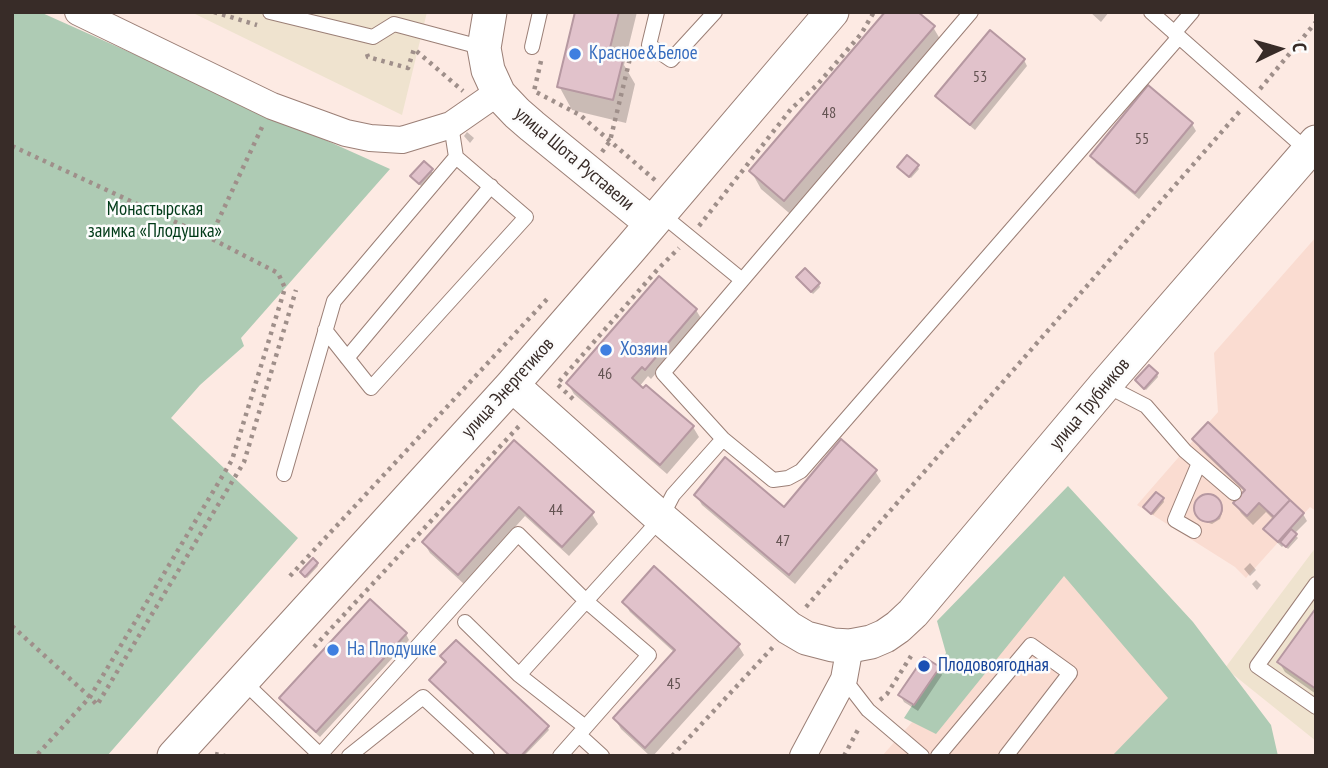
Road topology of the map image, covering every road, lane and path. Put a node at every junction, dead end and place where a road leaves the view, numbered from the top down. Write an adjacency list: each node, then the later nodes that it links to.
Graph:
1 (78, 12): 19 (street)
2 (270, 12): 15 (lane)
3 (490, 12): 15 (street, улица Шота Руставели)
4 (540, 12): 16 (lane)
5 (657, 12): 6 (lane)
6 (715, 12)
7 (832, 12): 27 (street, улица Энергетиков)
8 (874, 12): 28 (path)
9 (971, 12): 30 (lane)
10 (1151, 12): 13 (lane)
11 (1192, 12): 13 (lane)
12 (1316, 22): 18 (path)
13 (1176, 35): 18 (lane); 39 (lane)
14 (634, 38): 21 (path)
15 (484, 48): 17 (street, улица Шота Руставели)
16 (537, 49): 21 (path)
17 (499, 94): 20 (street); 25 (street, улица Шота Руставели)
18 (1250, 100): 23 (lane); 47 (path)
19 (272, 106): 20 (street); 29 (path)
20 (451, 124): 24 (lane)
21 (610, 141): 25 (path); 27 (path)
22 (12, 146): 29 (path)
23 (1312, 146): 36 (street, улица Трубников)
24 (456, 158): 26 (lane); 33 (lane)
25 (588, 172): 27 (street, улица Шота Руставели)
26 (491, 186): 34 (lane); 34 (lane)
27 (657, 207): 28 (lane); 35 (street, улица Энергетиков)
28 (690, 238): 30 (lane); 37 (path)
29 (210, 239): 57 (path)
30 (742, 280): 39 (lane)
31 (296, 290): 57 (path)
32 (554, 292): 45 (path)
33 (325, 330): 34 (lane); 41 (lane)
34 (347, 358)
35 (512, 385): 43 (street, улица Трубников); 56 (street, улица Энергетиков)
36 (1105, 385): 40 (lane); 52 (street, улица Трубников)
37 (576, 402)
38 (523, 422): 53 (path)
39 (723, 439): 43 (lane)
40 (1199, 463): 42 (lane); 44 (lane)
41 (284, 474)
42 (1234, 493)
43 (661, 518): 48 (lane); 52 (street, улица Трубников)
44 (1194, 531)
45 (290, 576)
46 (1316, 584): 58 (lane)
47 (796, 599)
48 (586, 601): 54 (lane); 59 (lane); 62 (lane)
49 (465, 622): 54 (lane)
50 (12, 626): 57 (path)
51 (781, 639): 70 (path)
52 (850, 646): 55 (street)
53 (309, 652)
54 (519, 675): 59 (lane)
55 (844, 679): 71 (street); 72 (lane)
56 (243, 681): 62 (lane); 64 (street, улица Энергетиков)
57 (90, 697): 63 (path)
58 (1316, 707)
59 (582, 730): 68 (lane); 69 (lane)
60 (223, 746): 61 (path)
61 (214, 755): 65 (path)
62 (321, 755)
63 (36, 756)
64 (174, 756)
65 (225, 756)
66 (349, 756): 67 (lane)
67 (487, 756)
68 (560, 756)
69 (602, 756)
70 (672, 756)
71 (803, 756)
72 (922, 756)
73 (937, 756): 74 (lane)
74 (1006, 756)

